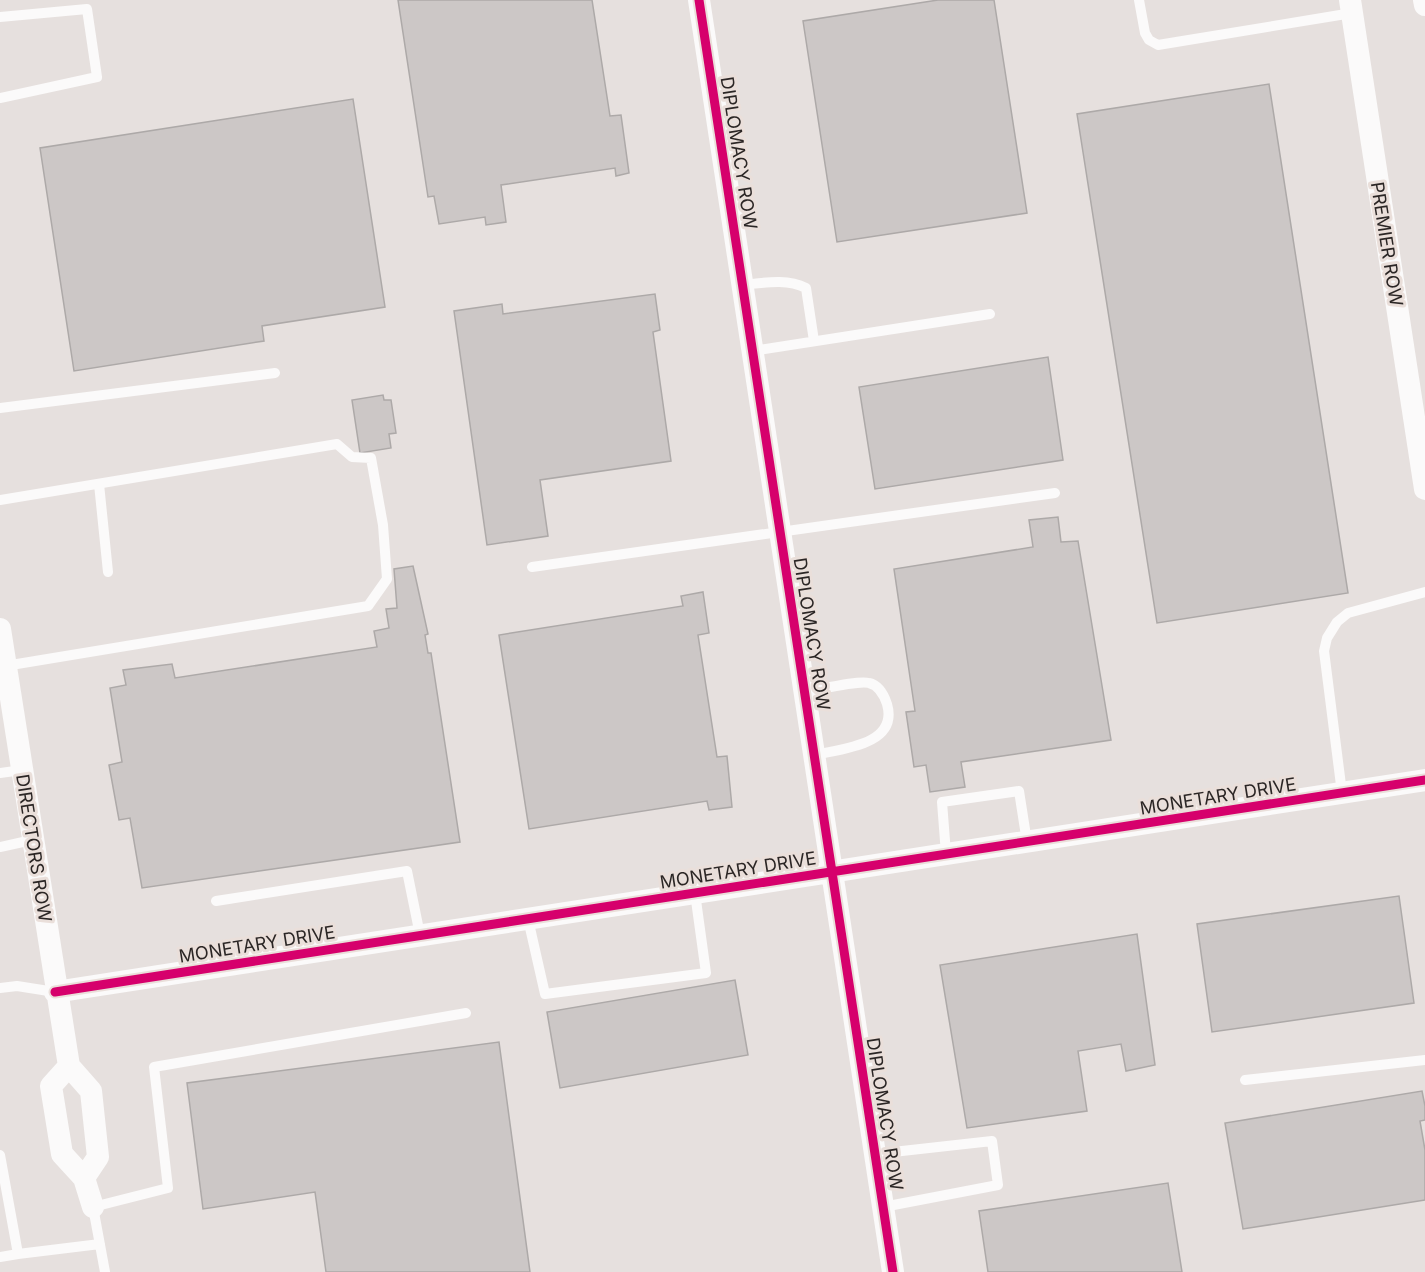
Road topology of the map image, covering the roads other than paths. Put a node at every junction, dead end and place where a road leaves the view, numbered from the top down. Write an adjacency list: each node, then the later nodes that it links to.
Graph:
1 (699, 0): 8 (street, DIPLOMACY ROW)
2 (1139, 0): 5 (lane)
3 (1424, 0): 4 (street)
4 (1425, 5)
5 (1351, 6): 15 (street, PREMIER ROW)
6 (0, 17): 7 (lane)
7 (0, 98)
8 (742, 285): 10 (lane); 11 (street, DIPLOMACY ROW)
9 (990, 314): 10 (lane)
10 (814, 341): 11 (lane)
11 (752, 351): 18 (street, DIPLOMACY ROW)
12 (275, 374): 13 (lane)
13 (0, 408)
14 (99, 484): 17 (lane); 20 (lane); 23 (lane)
15 (1425, 489)
16 (1056, 493): 18 (lane)
17 (0, 500)
18 (780, 532): 19 (lane); 24 (street, DIPLOMACY ROW)
19 (532, 567)
20 (108, 572)
21 (1425, 592): 28 (lane)
22 (0, 629): 23 (street, DIRECTORS ROW)
23 (4, 674): 26 (street, DIRECTORS ROW)
24 (805, 692): 25 (street, DIPLOMACY ROW); 25 (lane)
25 (814, 755): 33 (street, DIPLOMACY ROW)
26 (11, 772): 29 (street, DIRECTORS ROW)
27 (1425, 780): 28 (street, MONETARY DRIVE)
28 (1342, 793): 30 (street, MONETARY DRIVE)
29 (32, 840): 31 (lane); 39 (street, DIRECTORS ROW)
30 (1027, 842): 32 (street, MONETARY DRIVE); 32 (lane)
31 (0, 847)
32 (946, 854): 33 (street, MONETARY DRIVE)
33 (832, 872): 34 (street, MONETARY DRIVE); 44 (street, DIPLOMACY ROW)
34 (695, 893): 36 (street, MONETARY DRIVE); 36 (lane)
35 (216, 901): 37 (lane)
36 (528, 919): 37 (street, MONETARY DRIVE)
37 (420, 935): 39 (street, MONETARY DRIVE)
38 (0, 988): 39 (lane)
39 (56, 992): 42 (street, DIRECTORS ROW)
40 (466, 1013): 47 (lane)
41 (1425, 1059): 43 (lane)
42 (69, 1066): 46 (street); 46 (street)
43 (1245, 1080)
44 (875, 1154): 48 (street, DIPLOMACY ROW); 48 (lane)
45 (0, 1155): 50 (lane)
46 (84, 1178): 47 (street)
47 (93, 1207): 49 (lane)
48 (883, 1207): 53 (street, DIPLOMACY ROW)
49 (100, 1244): 50 (lane); 52 (lane)
50 (18, 1254): 51 (lane)
51 (0, 1257)
52 (105, 1272)
53 (893, 1272)

